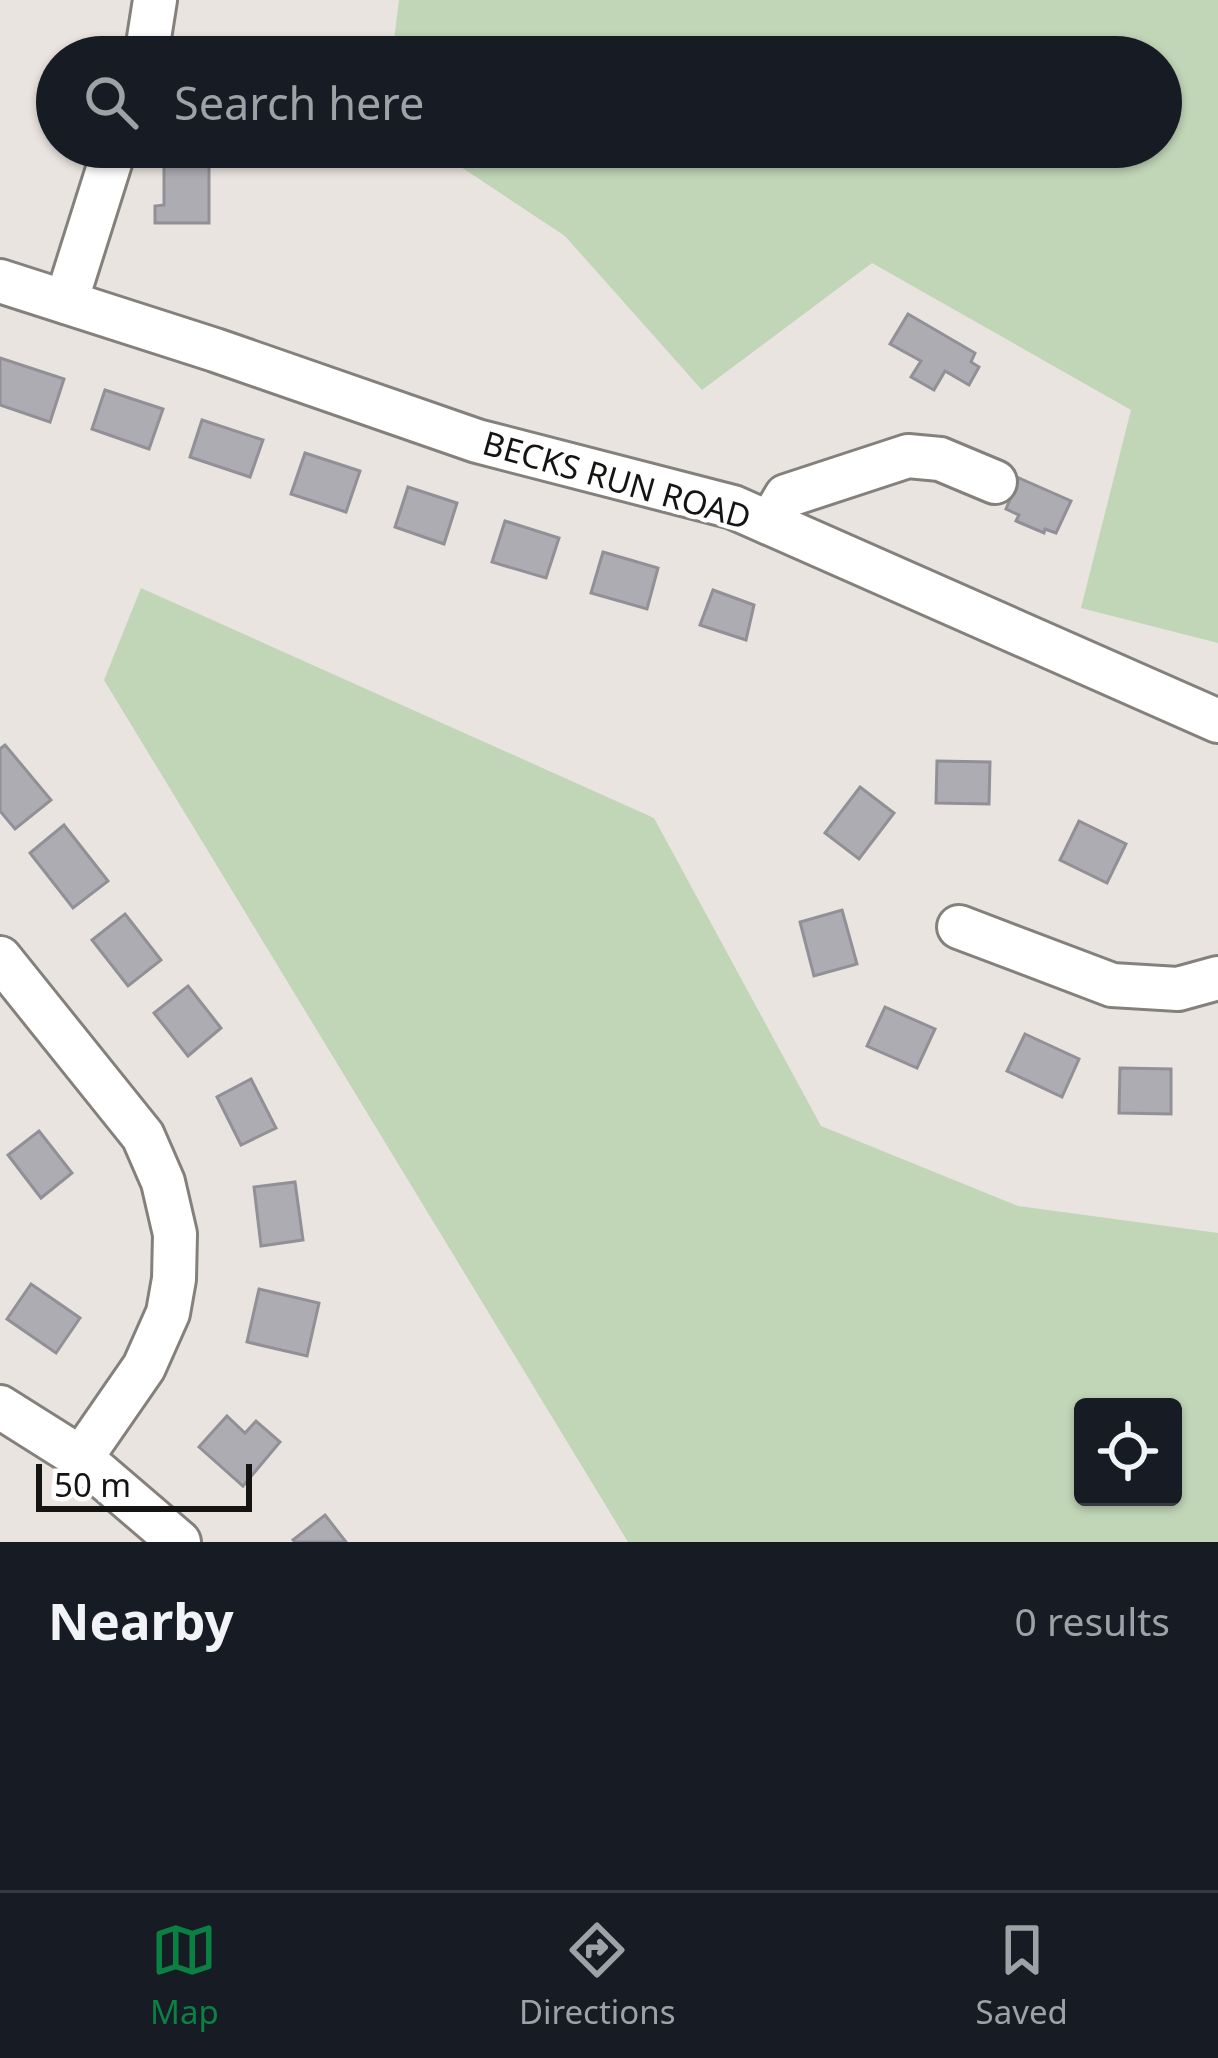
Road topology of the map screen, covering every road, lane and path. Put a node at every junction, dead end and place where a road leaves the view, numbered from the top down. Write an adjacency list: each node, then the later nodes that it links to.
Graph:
1 (155, 0): 2 (street)
2 (149, 36)
3 (108, 168): 5 (street)
4 (0, 281): 5 (street, BECKS RUN ROAD)
5 (66, 302): 7 (street, BECKS RUN ROAD)
6 (995, 482): 7 (street)
7 (770, 523): 8 (street, BECKS RUN ROAD)
8 (1218, 721)
9 (959, 927): 11 (street)
10 (0, 958): 13 (street)
11 (1218, 978)
12 (0, 1407): 13 (street)
13 (81, 1458): 14 (street)
14 (179, 1542)

